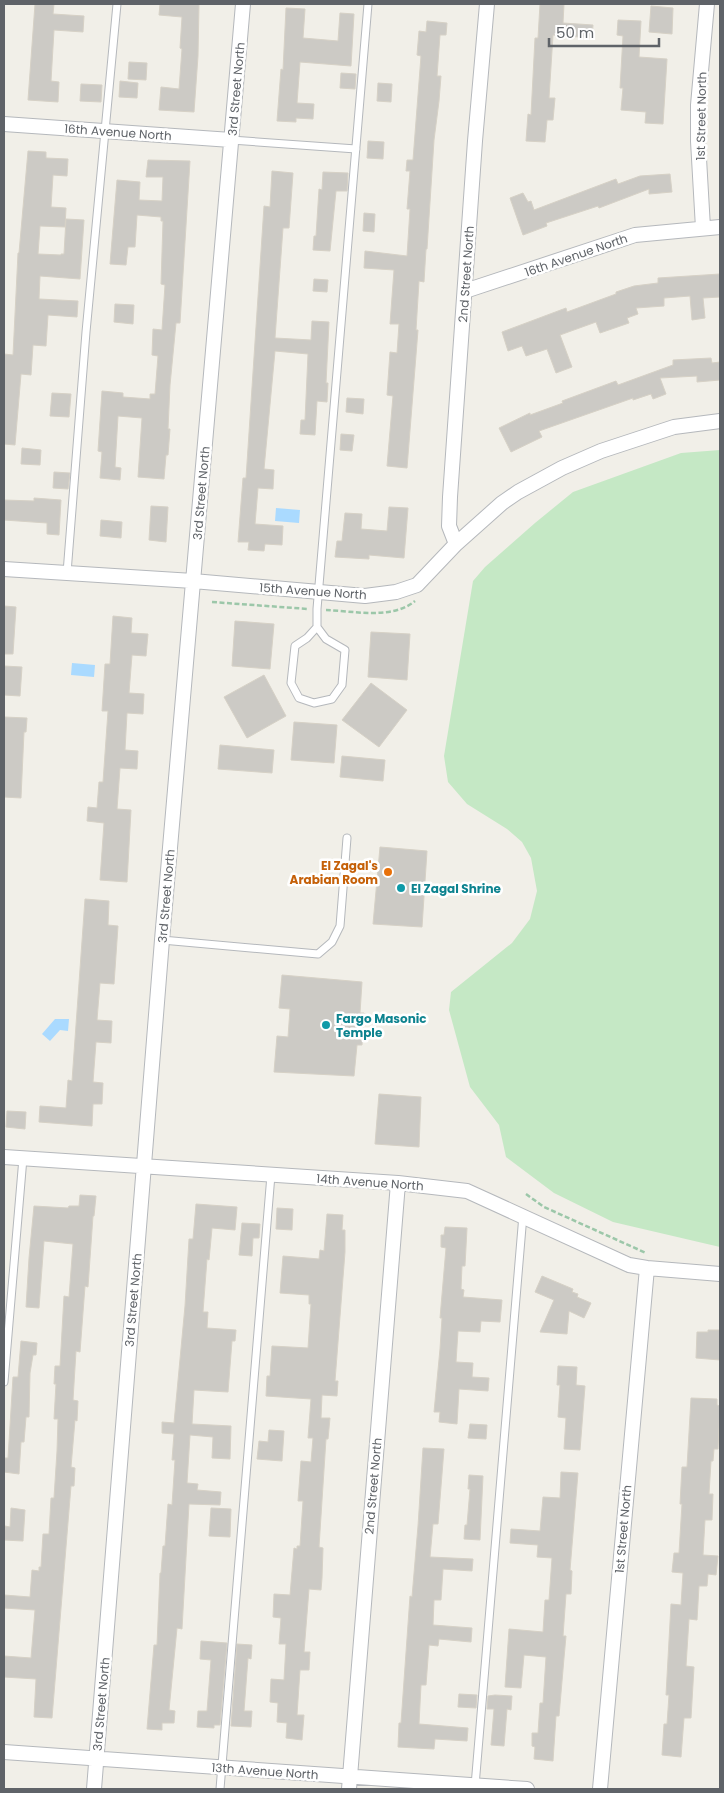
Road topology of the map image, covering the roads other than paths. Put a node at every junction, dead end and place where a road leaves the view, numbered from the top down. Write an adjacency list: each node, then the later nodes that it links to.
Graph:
1 (117, 4): 7 (lane)
2 (243, 4): 8 (street, 3rd Street North)
3 (368, 4): 9 (lane)
4 (487, 4): 12 (street, 2nd Street North)
5 (707, 4): 11 (street, 1st Street North)
6 (4, 124): 7 (street, 16th Avenue North)
7 (105, 130): 8 (street, 16th Avenue North); 16 (lane)
8 (231, 140): 9 (lane); 17 (street, 3rd Street North)
9 (356, 149): 18 (lane)
10 (720, 227): 11 (street, 16th Avenue North)
11 (704, 228): 12 (street, 16th Avenue North)
12 (465, 291): 14 (street, 2nd Street North)
13 (720, 421): 14 (street, 15th Avenue North)
14 (456, 544): 18 (street, 15th Avenue North)
15 (4, 569): 16 (street, 15th Avenue North)
16 (68, 573): 17 (street, 15th Avenue North)
17 (194, 581): 18 (street, 15th Avenue North); 21 (street, 3rd Street North)
18 (319, 592): 19 (lane)
19 (317, 627): 19 (lane)
20 (346, 838): 21 (lane)
21 (162, 940): 24 (street, 3rd Street North)
22 (4, 1156): 23 (street, 14th Avenue North)
23 (23, 1158): 24 (street, 14th Avenue North); 30 (lane)
24 (144, 1166): 25 (street, 14th Avenue North); 32 (street, 3rd Street North)
25 (271, 1175): 26 (street, 14th Avenue North); 33 (lane)
26 (398, 1183): 27 (street, 14th Avenue North); 34 (street, 2nd Street North)
27 (522, 1215): 28 (street, 14th Avenue North); 35 (lane)
28 (647, 1268): 29 (street, 14th Avenue North); 39 (street, 1st Street North)
29 (720, 1274)
30 (4, 1382)
31 (4, 1752): 32 (street, 13th Avenue North)
32 (96, 1759): 33 (street, 13th Avenue North); 36 (street, 3rd Street North)
33 (221, 1768): 34 (street, 13th Avenue North); 37 (lane)
34 (350, 1783): 35 (street, 13th Avenue North)
35 (475, 1787): 38 (street, 13th Avenue North)
36 (94, 1789)
37 (220, 1789)
38 (527, 1789)
39 (600, 1789)

